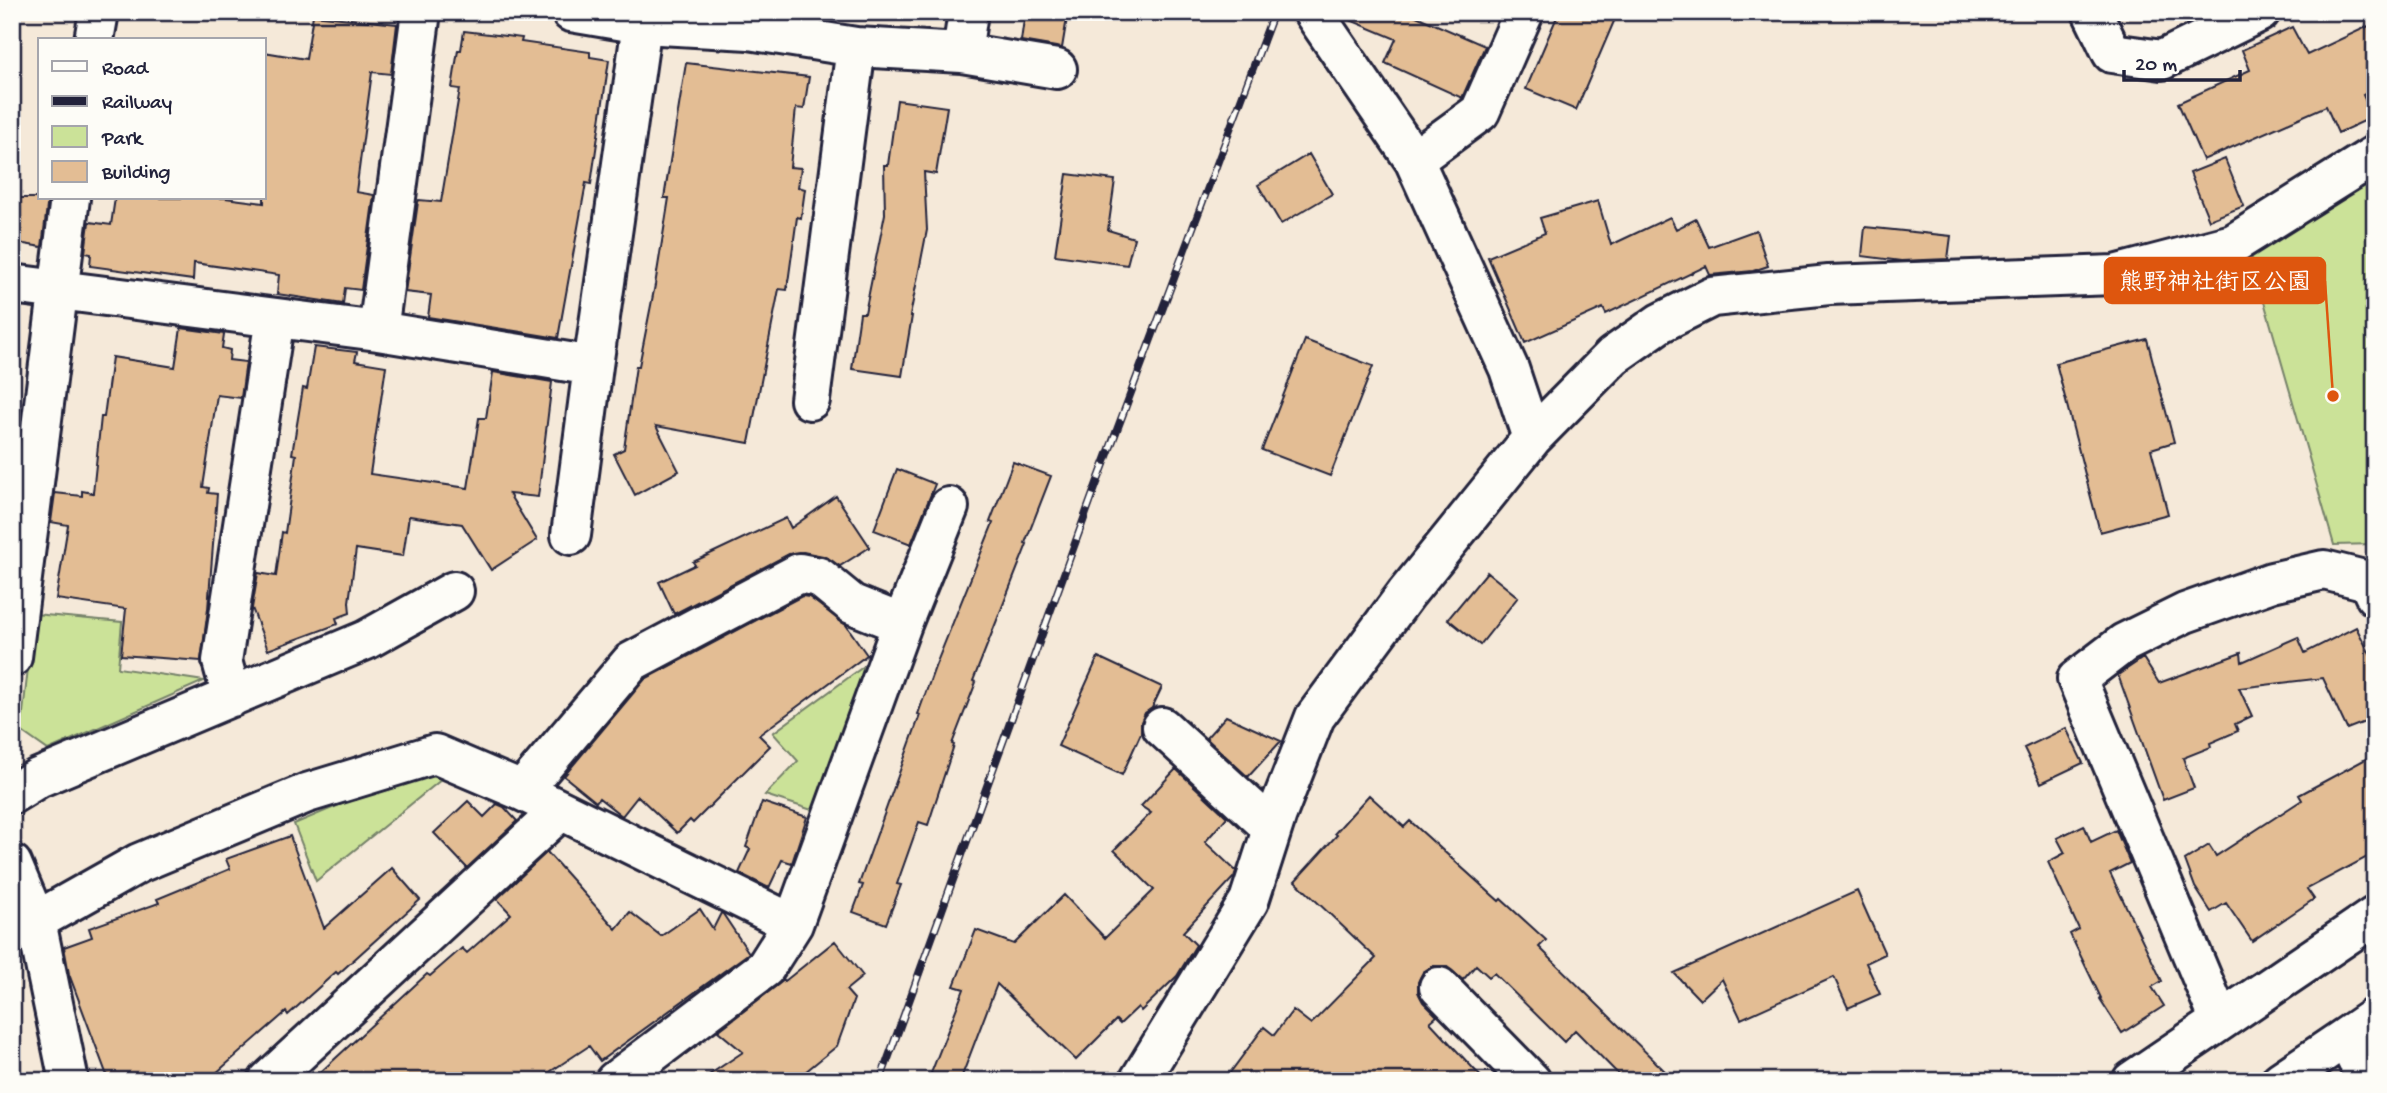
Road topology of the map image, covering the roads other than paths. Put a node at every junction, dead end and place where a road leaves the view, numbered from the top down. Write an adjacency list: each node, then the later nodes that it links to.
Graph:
1 (99, 12): 11 (street)
2 (421, 12): 21 (street)
3 (571, 12): 10 (street)
4 (968, 12): 13 (street)
5 (1313, 12): 16 (street)
6 (1524, 12): 16 (street)
7 (2092, 12): 8 (street)
8 (2260, 12)
9 (750, 21): 10 (street); 12 (street)
10 (642, 24): 22 (street)
11 (94, 38)
12 (856, 47): 13 (street); 23 (street)
13 (962, 54): 14 (street)
14 (1056, 69)
15 (2375, 155): 24 (street)
16 (1414, 160): 24 (street)
17 (70, 200): 19 (street)
18 (12, 284): 19 (street)
19 (60, 290): 20 (street); 29 (street)
20 (275, 318): 21 (street); 32 (street)
21 (378, 331): 22 (street)
22 (593, 366): 26 (street)
23 (810, 400)
24 (1532, 438): 37 (street)
25 (950, 508): 30 (street)
26 (571, 535)
27 (454, 591): 32 (street)
28 (2375, 596): 43 (street)
29 (15, 605): 31 (street)
30 (902, 624): 34 (street); 41 (street)
31 (12, 657)
32 (232, 697): 35 (street)
33 (1162, 727): 37 (street)
34 (522, 791): 36 (street); 40 (street)
35 (12, 794)
36 (560, 811): 41 (street); 47 (street)
37 (1272, 828): 49 (street)
38 (12, 864): 40 (street)
39 (2375, 916): 43 (street)
40 (36, 921): 46 (street)
41 (793, 924): 48 (street)
42 (1439, 987): 45 (street)
43 (2221, 1021): 50 (street)
44 (2361, 1027): 51 (street); 52 (street)
45 (1511, 1074)
46 (69, 1081)
47 (268, 1081)
48 (615, 1081)
49 (1139, 1081)
50 (2132, 1081)
51 (2281, 1081)
52 (2367, 1081)

